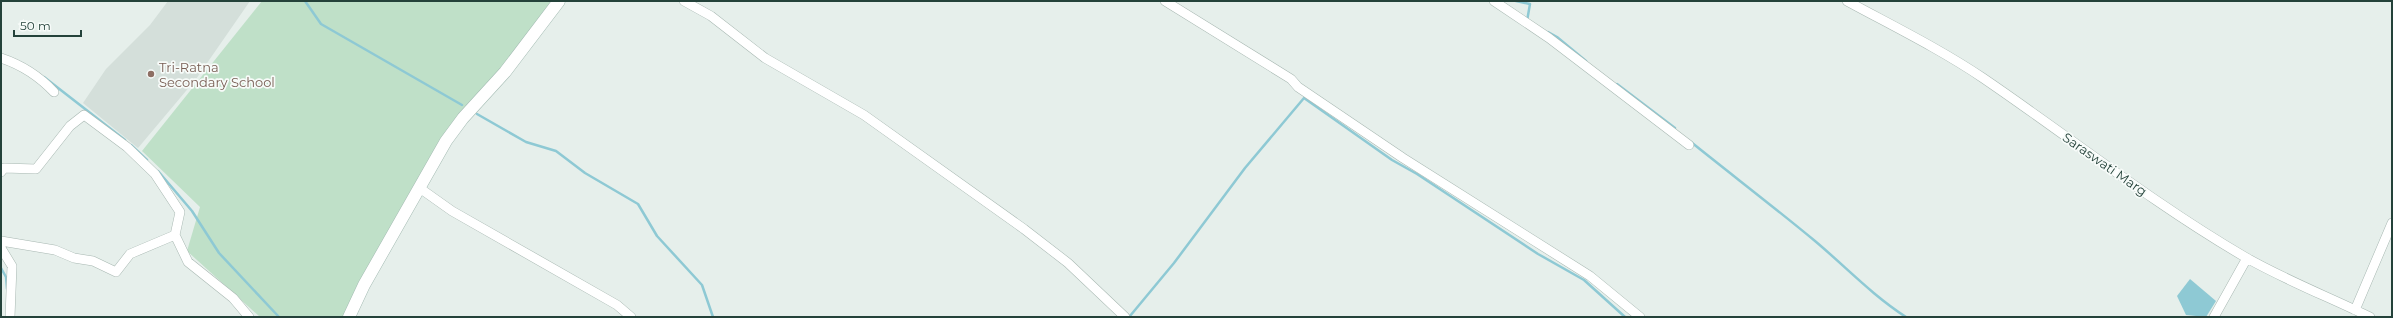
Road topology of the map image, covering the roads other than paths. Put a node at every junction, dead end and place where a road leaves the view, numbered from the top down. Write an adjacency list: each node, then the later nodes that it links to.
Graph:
1 (559, 1): 10 (street)
2 (684, 1): 21 (street)
3 (1165, 1): 22 (street)
4 (1494, 1): 8 (street)
5 (1847, 1): 15 (street, Saraswati Marg)
6 (1, 58): 7 (street)
7 (54, 92)
8 (1689, 145)
9 (1, 172): 12 (street)
10 (420, 189): 19 (street); 20 (street)
11 (2392, 222): 16 (street)
12 (175, 235): 13 (street); 18 (street)
13 (1, 241)
14 (1, 248): 17 (street)
15 (2247, 258): 16 (street, Saraswati Marg); 23 (street)
16 (2355, 310): 24 (street, Saraswati Marg)
17 (10, 317)
18 (249, 317)
19 (349, 317)
20 (631, 317)
21 (1125, 317)
22 (1640, 317)
23 (2214, 317)
24 (2370, 317)

